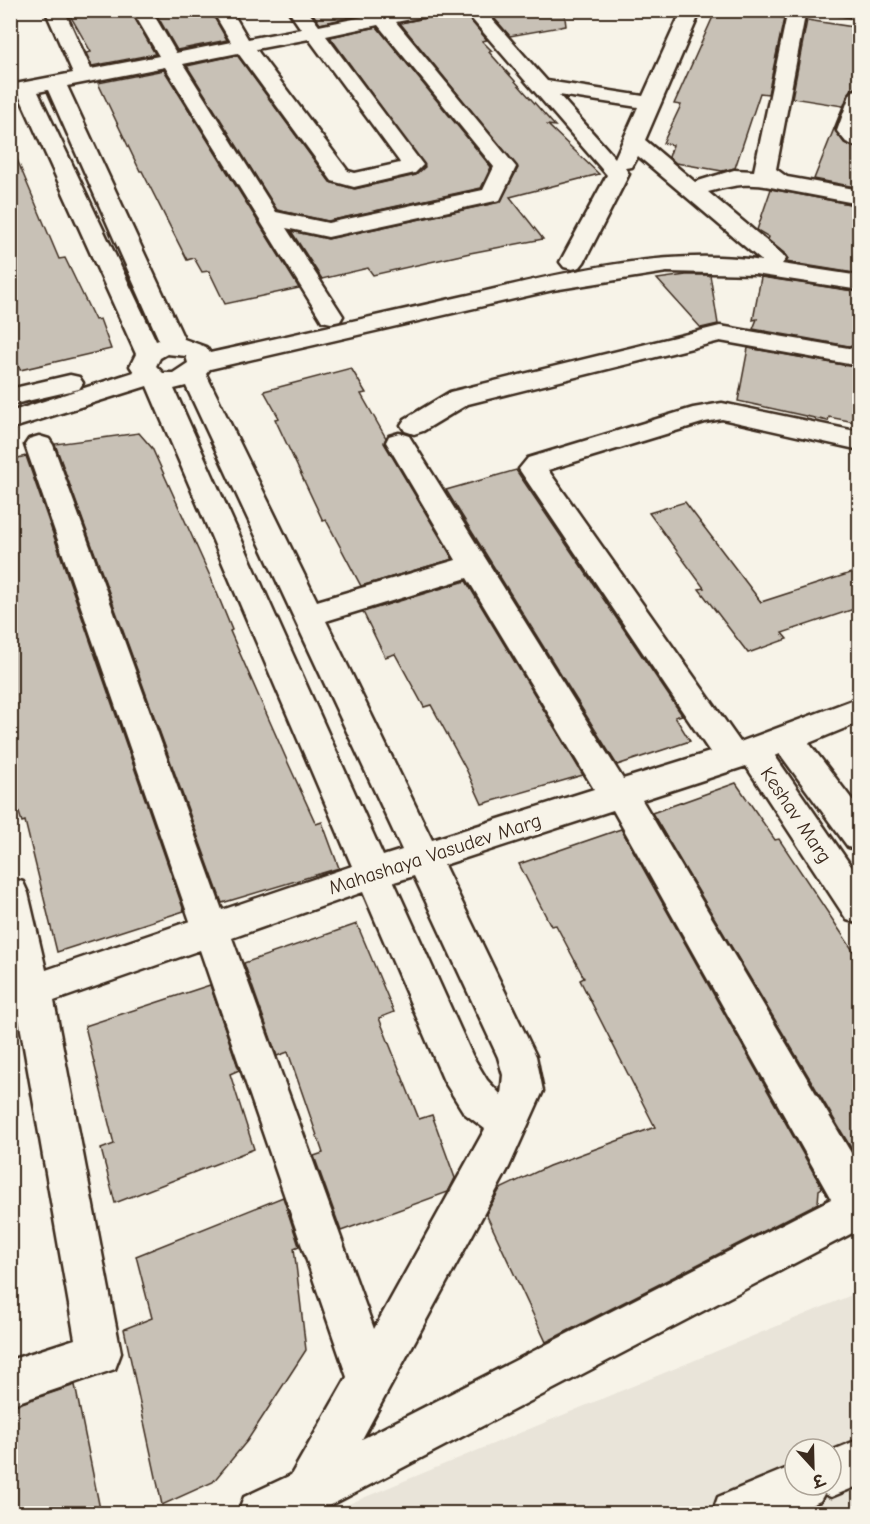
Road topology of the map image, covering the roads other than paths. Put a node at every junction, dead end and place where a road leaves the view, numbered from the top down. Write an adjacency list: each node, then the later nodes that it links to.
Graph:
1 (54, 10): 15 (street)
2 (141, 10): 14 (street)
3 (221, 10): 13 (street)
4 (297, 10): 12 (street)
5 (429, 10): 11 (street)
6 (473, 10): 17 (street)
7 (692, 10): 20 (street)
8 (797, 10): 24 (street)
9 (846, 10): 10 (street)
10 (860, 12)
11 (386, 16): 12 (street); 27 (street)
12 (313, 33): 13 (street); 13 (street)
13 (243, 46): 14 (street)
14 (169, 61): 15 (street); 27 (street)
15 (85, 77): 16 (street)
16 (54, 83): 18 (street); 33 (street)
17 (540, 86): 20 (street); 23 (street)
18 (18, 90): 35 (street)
19 (860, 95): 22 (street)
20 (650, 103): 21 (street)
21 (633, 141): 23 (street); 25 (street)
22 (860, 142)
23 (618, 174): 29 (street)
24 (773, 178): 25 (street); 26 (street)
25 (692, 190): 28 (street)
26 (860, 197)
27 (267, 217): 32 (street)
28 (774, 259): 29 (street); 30 (street)
29 (572, 261): 32 (street)
30 (860, 271)
31 (860, 283): 33 (street)
32 (331, 316): 33 (street)
33 (190, 357): 35 (street); 35 (street); 40 (street)
34 (860, 358): 39 (street)
35 (150, 369): 36 (street); 47 (street)
36 (11, 399)
37 (860, 441): 43 (street, Keshav Marg)
38 (39, 445): 50 (street)
39 (475, 566): 40 (street); 44 (street)
40 (308, 615): 46 (street)
41 (860, 709): 42 (street, Mahashaya Vasudev Marg)
42 (787, 738): 43 (street, Mahashaya Vasudev Marg); 45 (street, Keshav Marg)
43 (743, 754): 44 (street, Mahashaya Vasudev Marg); 49 (street, Keshav Marg)
44 (618, 794): 46 (street, Mahashaya Vasudev Marg); 53 (street)
45 (860, 837)
46 (423, 857): 47 (street, Mahashaya Vasudev Marg); 52 (street)
47 (374, 874): 50 (street, Mahashaya Vasudev Marg); 52 (street)
48 (10, 893): 51 (street)
49 (860, 909)
50 (210, 930): 51 (street, Mahashaya Vasudev Marg); 54 (street)
51 (22, 995): 55 (street)
52 (509, 1121): 54 (street)
53 (859, 1206): 58 (street)
54 (370, 1378): 58 (street)
55 (10, 1383)
56 (860, 1462): 57 (street)
57 (843, 1469)
58 (308, 1492): 60 (street)
59 (783, 1494): 61 (street)
60 (261, 1514)
61 (735, 1514)

